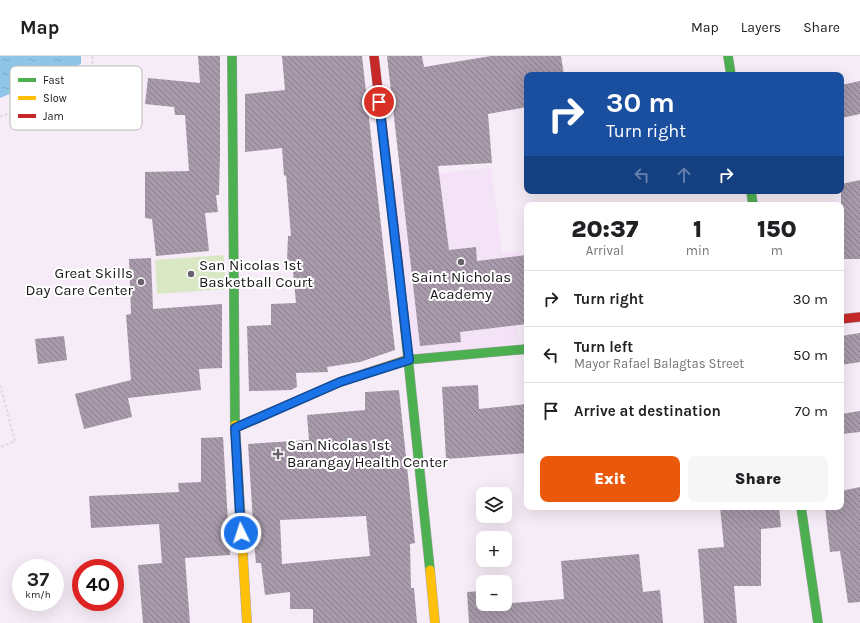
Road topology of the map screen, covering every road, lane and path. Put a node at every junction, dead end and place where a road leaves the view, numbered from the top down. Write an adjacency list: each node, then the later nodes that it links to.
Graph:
1 (92, 56): 5 (path)
2 (232, 56): 14 (street)
3 (374, 56): 12 (street)
4 (728, 56): 6 (street)
5 (93, 66)
6 (731, 72)
7 (10, 113): 8 (path)
8 (0, 117)
9 (860, 317): 10 (street)
10 (844, 319)
11 (524, 349): 12 (street)
12 (409, 360): 14 (street); 18 (street)
13 (0, 385): 15 (path)
14 (235, 428): 17 (street)
15 (0, 447)
16 (801, 510): 19 (street)
17 (247, 623)
18 (435, 623)
19 (818, 623)

